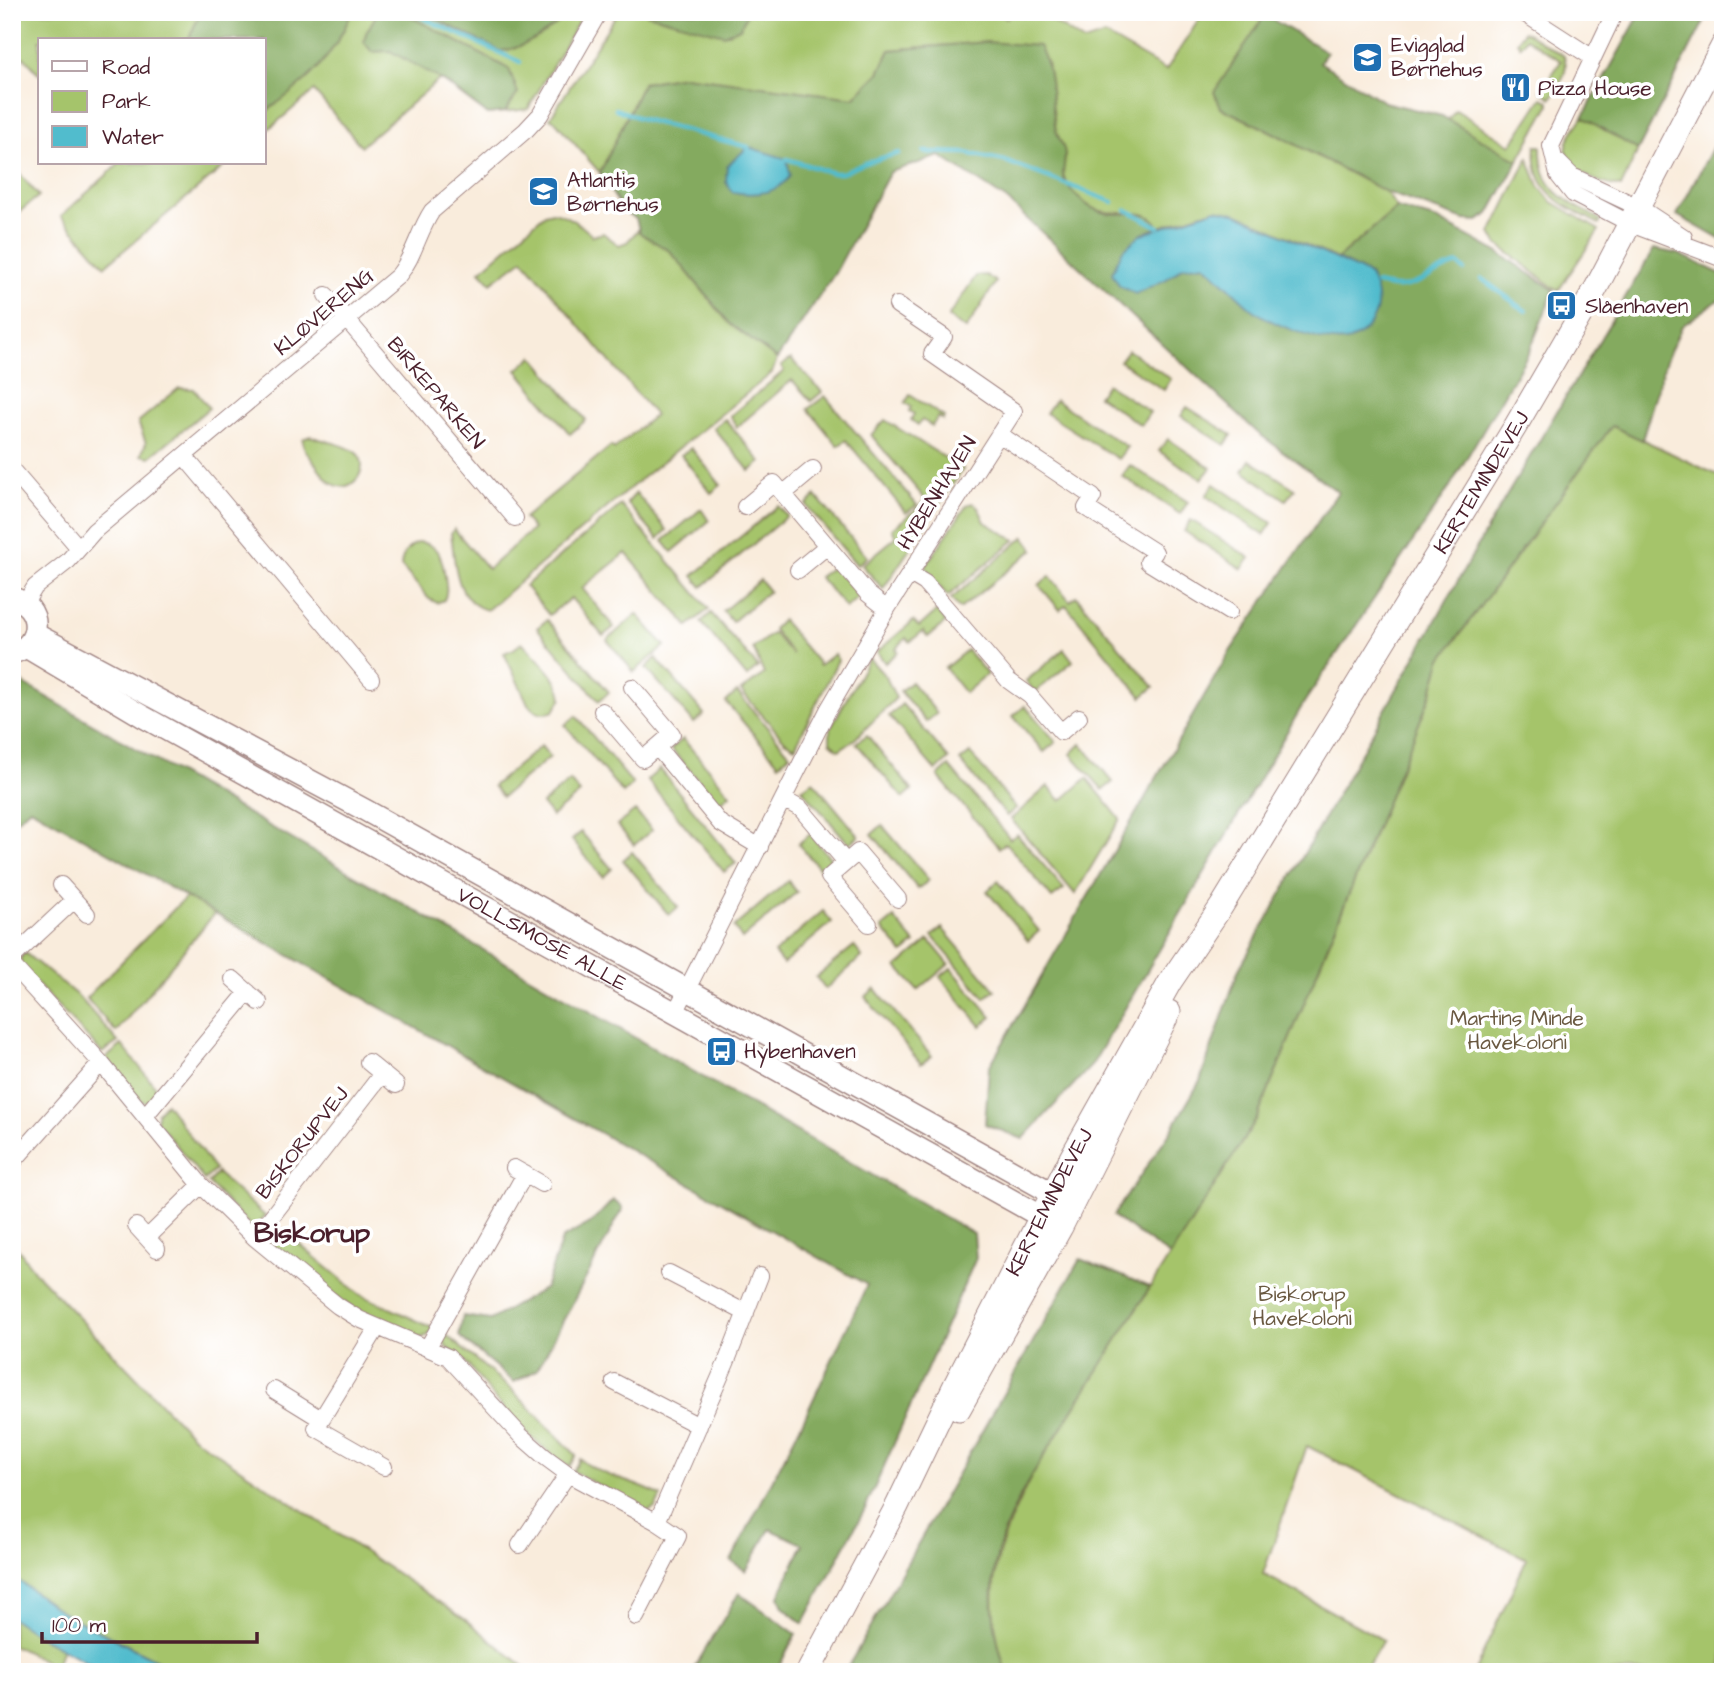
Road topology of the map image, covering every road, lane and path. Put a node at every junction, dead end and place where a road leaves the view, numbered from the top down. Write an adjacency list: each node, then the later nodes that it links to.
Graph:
1 (600, 12): 10 (street, KLØVERENG)
2 (1522, 12): 5 (street)
3 (1615, 12): 5 (street)
4 (1723, 45): 6 (main road, KERTEMINDEVEJ)
5 (1593, 58): 6 (street)
6 (1635, 216): 7 (street); 52 (main road, KERTEMINDEVEJ)
7 (1723, 259)
8 (326, 295): 10 (street, BIRKEPARKEN)
9 (897, 305): 11 (street, HYBENHAVEN)
10 (346, 320): 12 (street, KLØVERENG); 17 (street, BIRKEPARKEN)
11 (999, 435): 21 (street, HYBENHAVEN); 24 (street, HYBENHAVEN)
12 (184, 456): 19 (street, KLØVERENG); 26 (street)
13 (813, 469): 15 (street)
14 (12, 470): 19 (street)
15 (783, 494): 16 (street); 18 (street)
16 (745, 507)
17 (515, 518)
18 (827, 546): 20 (street); 23 (street)
19 (79, 548): 22 (street, KLØVERENG)
20 (797, 570)
21 (910, 574): 23 (street, HYBENHAVEN); 29 (street, HYBENHAVEN)
22 (19, 600): 25 (street)
23 (887, 609): 31 (street, HYBENHAVEN)
24 (1229, 612)
25 (25, 645): 42 (street, VOLLSMOSE ALLE); 43 (street, VOLLSMOSE ALLE)
26 (371, 679)
27 (632, 687): 30 (street)
28 (602, 711): 30 (street)
29 (1079, 717)
30 (657, 747): 32 (street)
31 (783, 799): 32 (street, HYBENHAVEN); 33 (street)
32 (760, 847): 42 (street, HYBENHAVEN)
33 (846, 862): 36 (street); 38 (street)
34 (61, 885): 35 (street)
35 (74, 900): 37 (street); 39 (street)
36 (898, 900)
37 (87, 914)
38 (869, 924)
39 (12, 958)
40 (12, 965): 45 (street)
41 (233, 979): 48 (street)
42 (688, 990): 43 (street, HYBENHAVEN); 52 (street, VOLLSMOSE ALLE)
43 (675, 1013): 53 (street, VOLLSMOSE ALLE)
44 (368, 1062): 46 (street)
45 (101, 1063): 48 (street); 49 (street)
46 (383, 1074): 47 (street); 56 (street, BISKORUPVEJ)
47 (397, 1085)
48 (145, 1116): 51 (street)
49 (12, 1163)
50 (542, 1184): 61 (street)
51 (201, 1185): 55 (street); 56 (street)
52 (1063, 1199): 53 (main road, KERTEMINDEVEJ); 54 (main road, KERTEMINDEVEJ)
53 (1040, 1216): 54 (street, VOLLSMOSE ALLE); 68 (main road, KERTEMINDEVEJ)
54 (1061, 1227): 68 (main road, KERTEMINDEVEJ)
55 (147, 1238)
56 (254, 1238): 60 (street)
57 (669, 1273): 59 (street)
58 (760, 1276): 59 (street)
59 (746, 1313): 65 (street)
60 (377, 1328): 61 (street); 64 (street)
61 (428, 1347): 67 (street)
62 (614, 1382): 65 (street)
63 (274, 1390): 64 (street)
64 (321, 1419): 66 (street)
65 (699, 1426): 69 (street)
66 (384, 1467)
67 (568, 1474): 69 (street); 70 (street)
68 (897, 1506): 72 (main road, KERTEMINDEVEJ)
69 (657, 1522): 71 (street)
70 (520, 1545)
71 (636, 1617)
72 (808, 1672)

